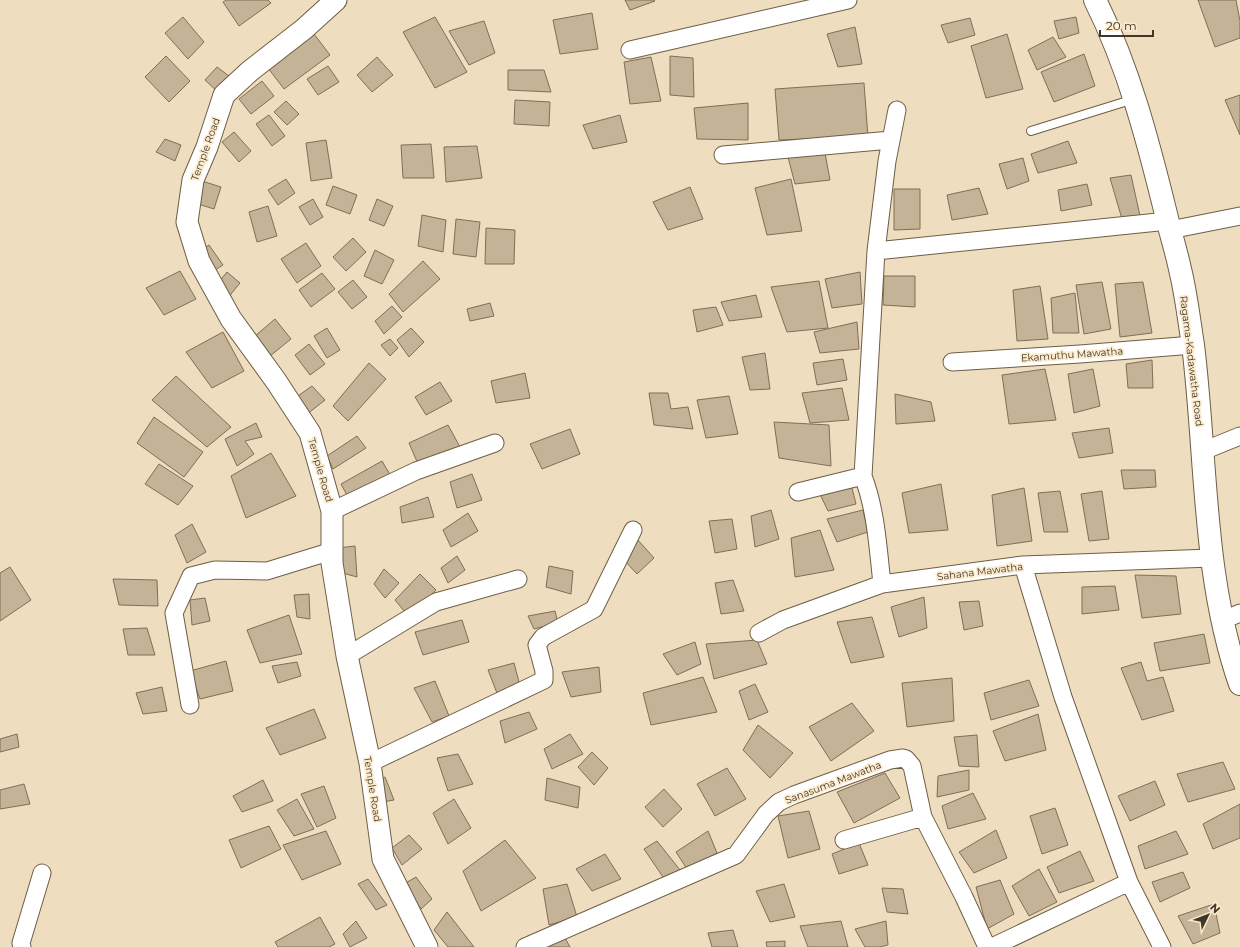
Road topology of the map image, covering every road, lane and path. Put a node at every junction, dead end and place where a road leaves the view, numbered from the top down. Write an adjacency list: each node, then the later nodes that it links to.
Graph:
1 (336, 0): 20 (street, Temple Road)
2 (848, 0): 4 (street)
3 (1095, 0): 5 (main road, Ragama-Kadawatha Road)
4 (630, 50)
5 (1135, 98): 7 (lane); 11 (main road, Ragama-Kadawatha Road)
6 (897, 110): 8 (street)
7 (1031, 131)
8 (891, 140): 9 (street); 12 (street)
9 (723, 155)
10 (1240, 216): 11 (street)
11 (1169, 226): 12 (street); 13 (main road, Ragama-Kadawatha Road)
12 (876, 251): 18 (street)
13 (1193, 345): 14 (street, Ekamuthu Mawatha); 17 (main road, Ragama-Kadawatha Road)
14 (952, 362)
15 (1240, 436): 17 (street)
16 (495, 443): 20 (street)
17 (1203, 450): 23 (main road, Ragama-Kadawatha Road)
18 (863, 476): 19 (street); 26 (street)
19 (798, 492)
20 (332, 511): 22 (street, Temple Road)
21 (633, 530): 32 (street)
22 (332, 551): 29 (street, Temple Road); 31 (street)
23 (1212, 558): 24 (street, Sahana Mawatha); 27 (main road, Ragama-Kadawatha Road)
24 (1023, 565): 26 (street, Sahana Mawatha); 36 (street)
25 (518, 579): 29 (street)
26 (882, 584): 28 (street, Sahana Mawatha)
27 (1231, 617): 30 (main road, Ragama-Kadawatha Road)
28 (759, 634)
29 (347, 656): 32 (street, Temple Road)
30 (1240, 684)
31 (190, 705)
32 (370, 763): 38 (street, Temple Road)
33 (923, 817): 34 (street); 39 (street, Sanasuma Mawatha); 40 (street, Sanasuma Mawatha)
34 (844, 840)
35 (42, 873): 37 (street)
36 (1129, 882): 41 (street); 42 (street)
37 (22, 947)
38 (427, 947)
39 (525, 947)
40 (987, 947)
41 (992, 947)
42 (1162, 947)

